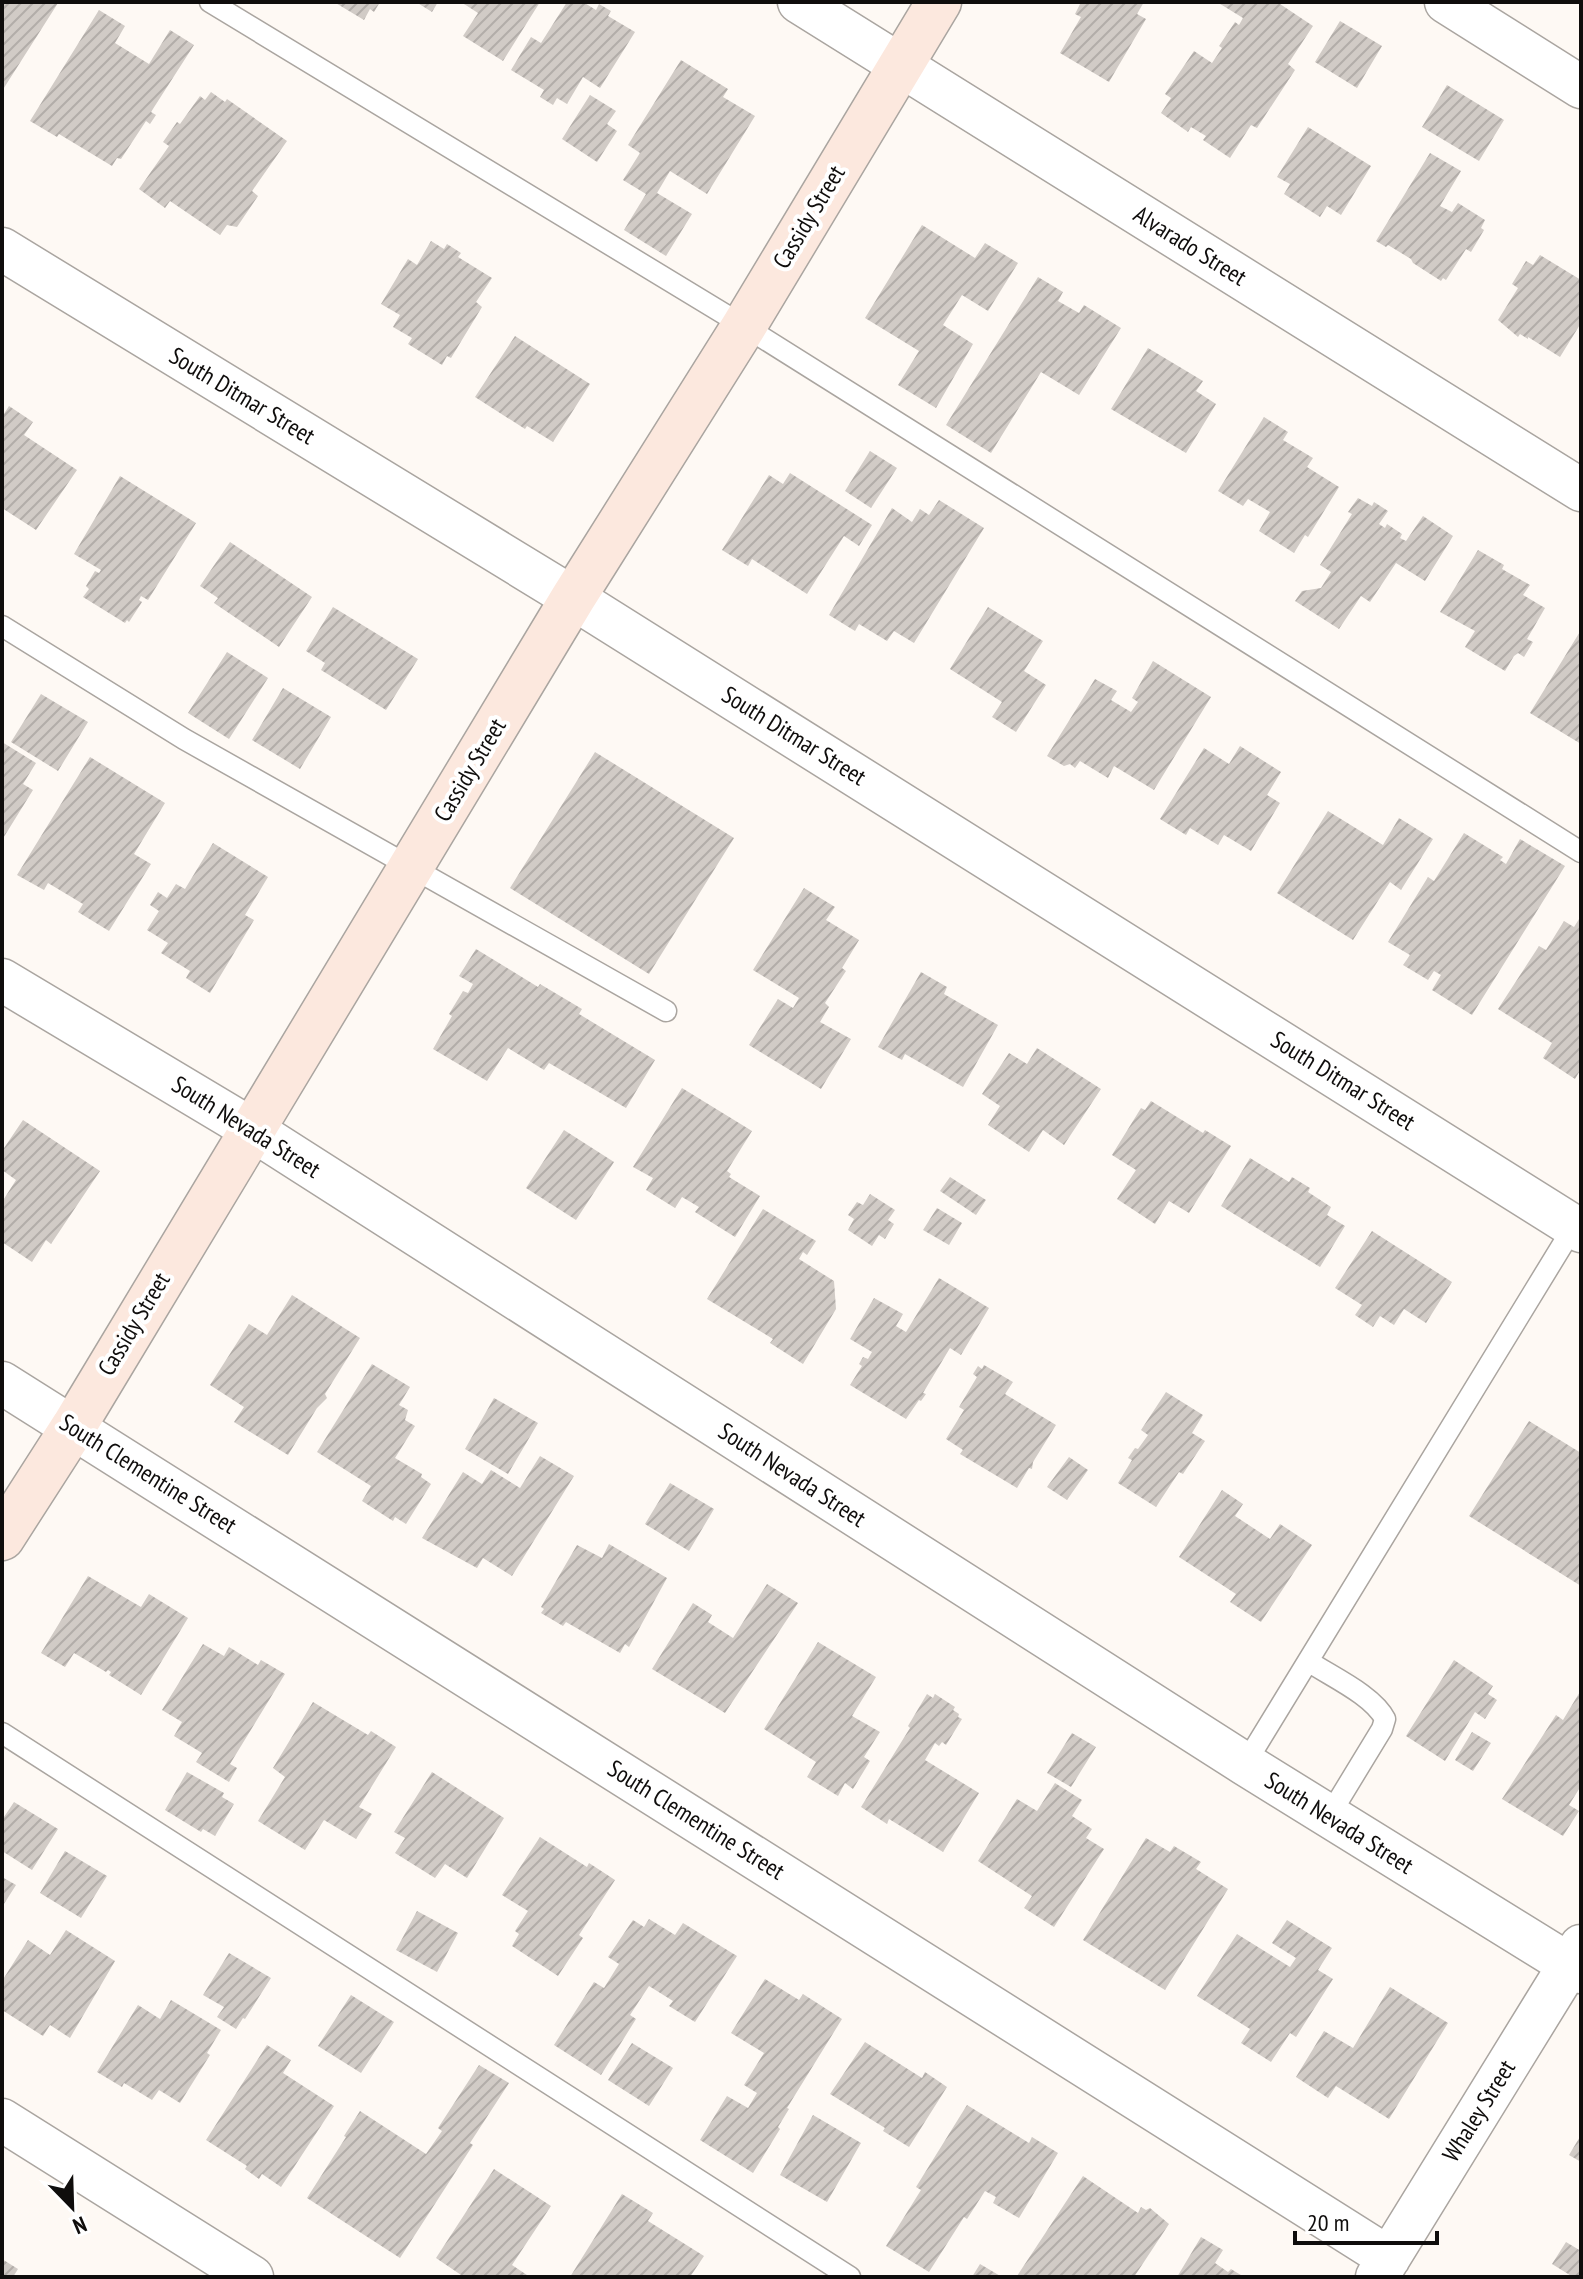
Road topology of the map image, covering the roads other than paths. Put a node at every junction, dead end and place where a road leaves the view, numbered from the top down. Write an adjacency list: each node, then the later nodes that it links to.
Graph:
1 (210, 2): 8 (lane)
2 (799, 2): 5 (street, Alvarado Street)
3 (939, 2): 5 (main road, Cassidy Street)
4 (1446, 2): 6 (street)
5 (900, 64): 8 (main road, Cassidy Street); 9 (street, Alvarado Street)
6 (1581, 87)
7 (2, 249): 10 (street, South Ditmar Street)
8 (744, 326): 10 (main road, Cassidy Street); 12 (lane)
9 (1581, 490)
10 (573, 598): 13 (main road, Cassidy Street); 17 (street, South Ditmar Street)
11 (2, 626): 13 (lane)
12 (1581, 852)
13 (411, 867): 15 (lane); 16 (main road, Cassidy Street)
14 (2, 980): 16 (street, South Nevada Street)
15 (666, 1011)
16 (251, 1129): 19 (main road, Cassidy Street); 23 (street, South Nevada Street)
17 (1577, 1229): 21 (lane)
18 (2, 1383): 19 (street, South Clementine Street)
19 (74, 1426): 20 (main road, Cassidy Street); 27 (street, South Clementine Street)
20 (2, 1538)
21 (1308, 1661): 23 (lane); 24 (lane)
22 (2, 1733): 29 (lane)
23 (1245, 1764): 24 (street, South Nevada Street)
24 (1329, 1816): 25 (street, South Nevada Street)
25 (1577, 1961): 27 (street, Whaley Street)
26 (2, 2120): 28 (street)
27 (1383, 2267)
28 (252, 2277)
29 (850, 2277)

